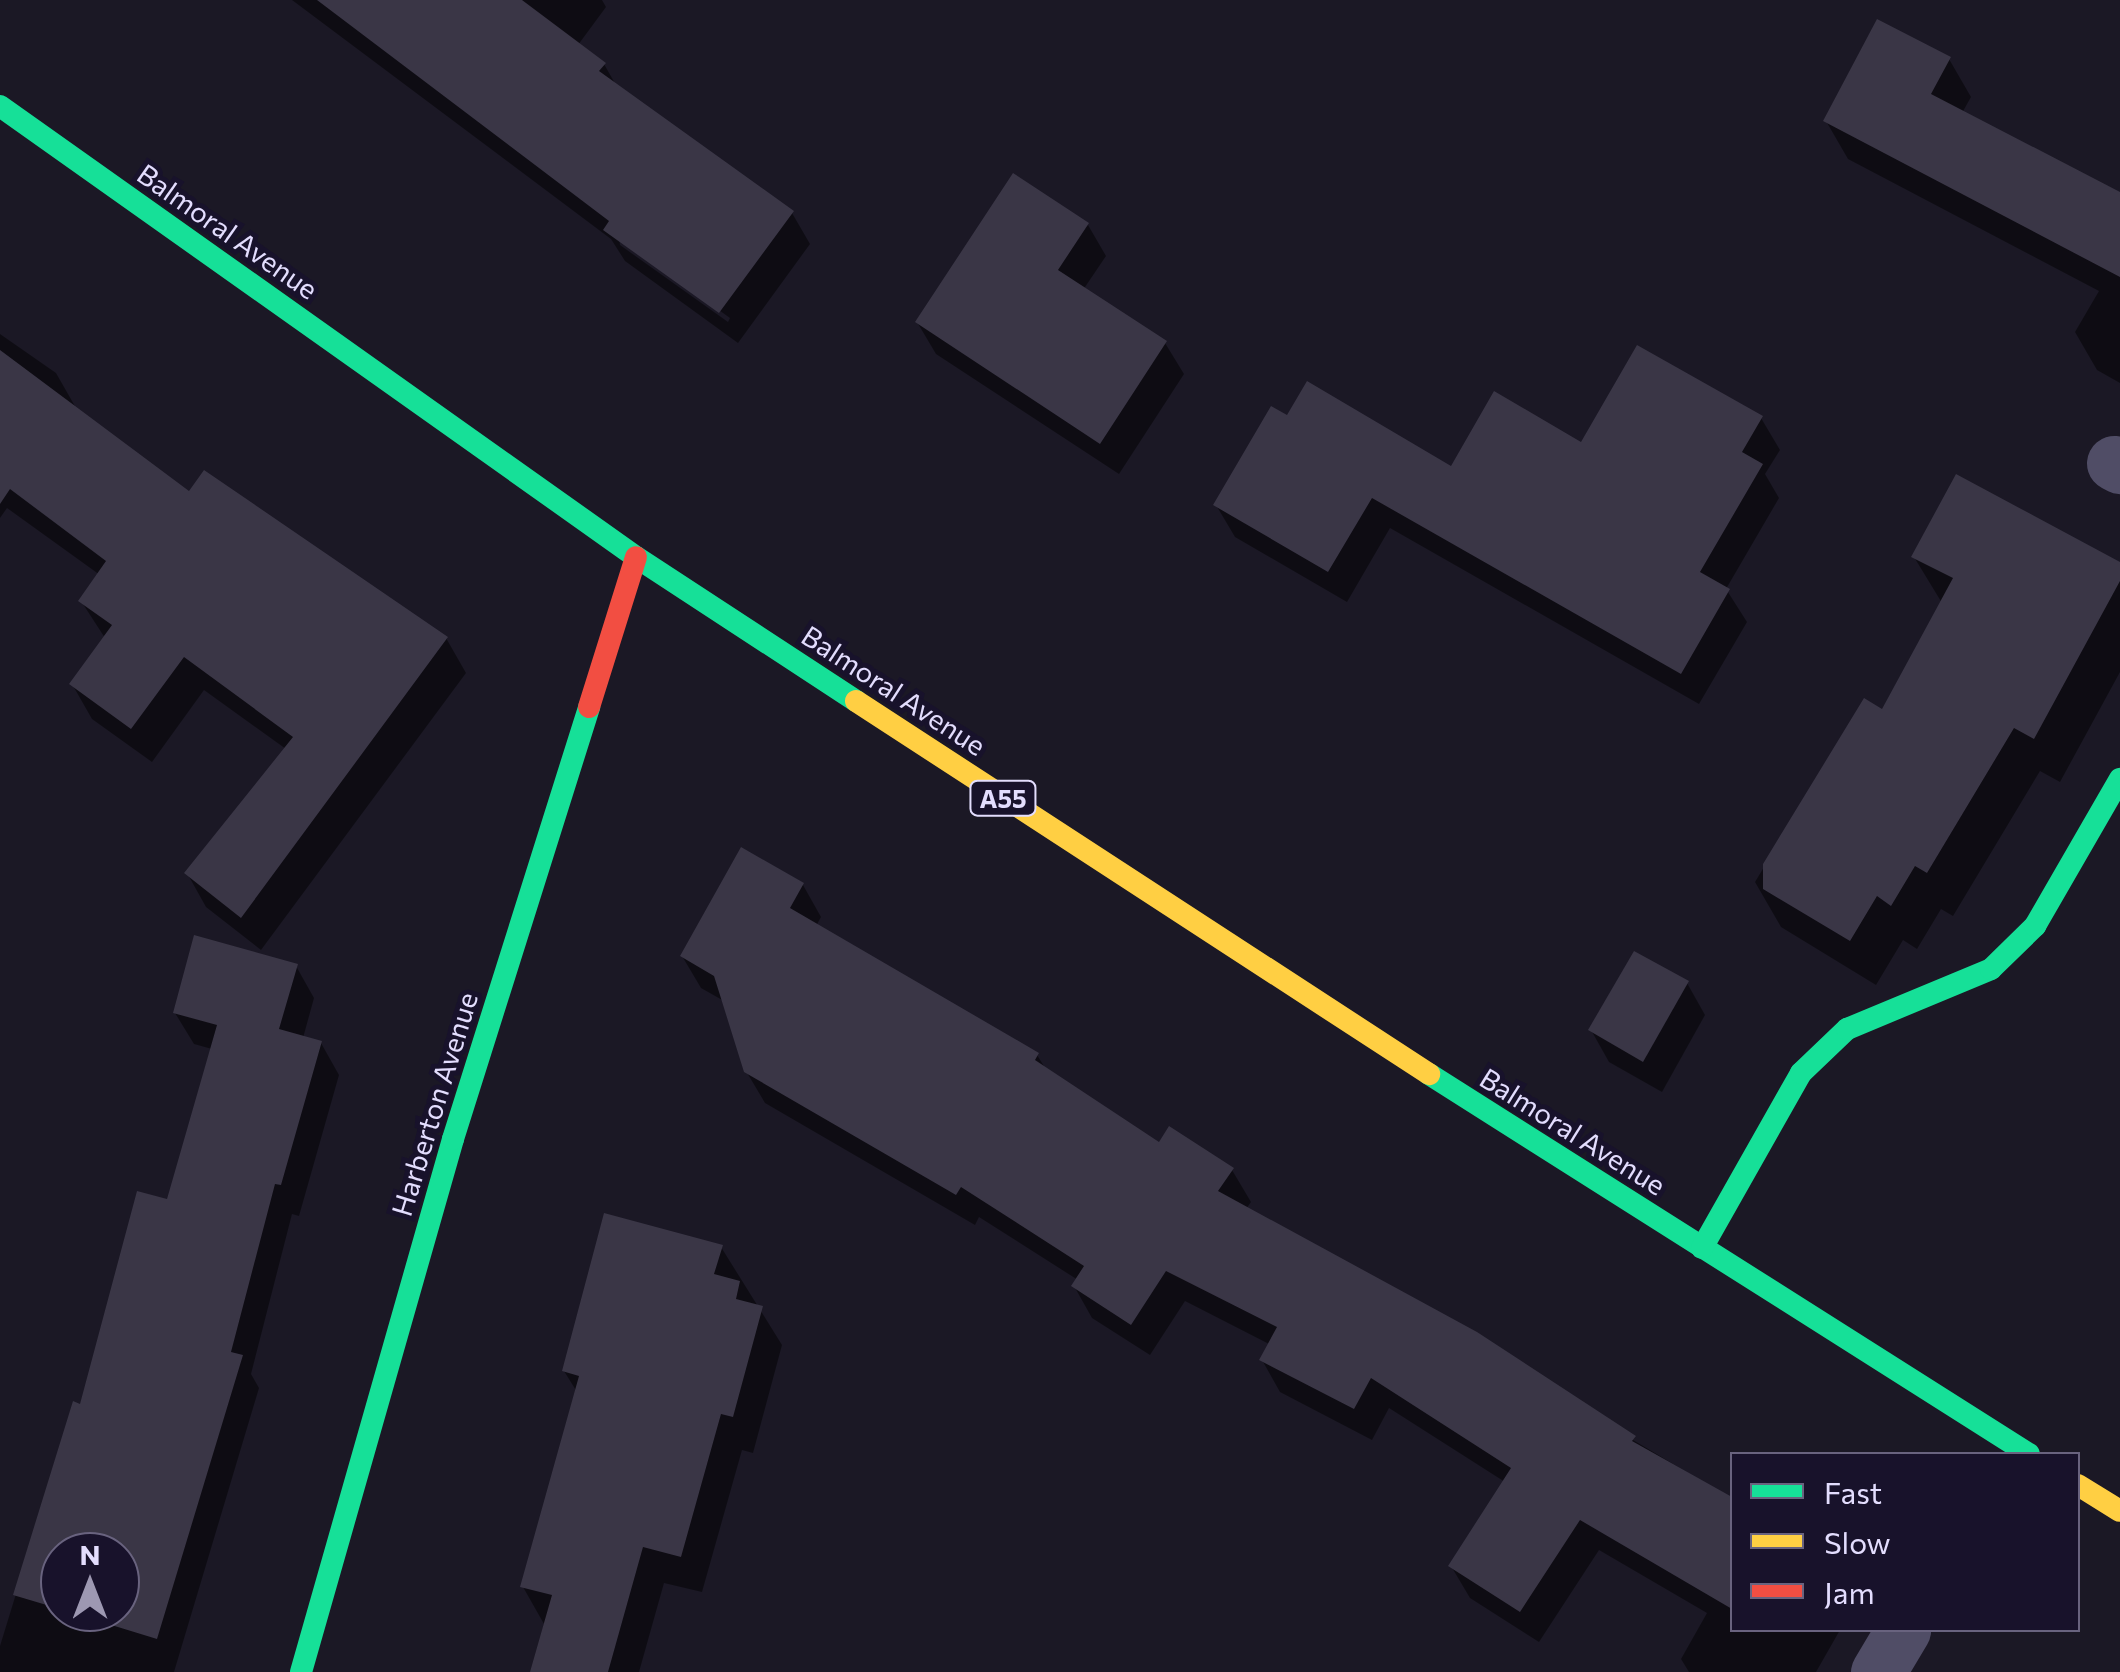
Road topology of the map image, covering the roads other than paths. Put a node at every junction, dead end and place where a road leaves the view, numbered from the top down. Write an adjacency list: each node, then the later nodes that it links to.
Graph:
1 (0, 106): 2 (main road, Balmoral Avenue / A55)
2 (636, 557): 4 (main road, Balmoral Avenue / A55); 9 (main road, Harberton Avenue)
3 (2120, 778): 4 (main road)
4 (1702, 1248): 5 (main road, Balmoral Avenue / A55)
5 (2017, 1451)
6 (2080, 1486): 7 (main road)
7 (2120, 1511)
8 (1902, 1632): 10 (street)
9 (301, 1672)
10 (1878, 1672)

